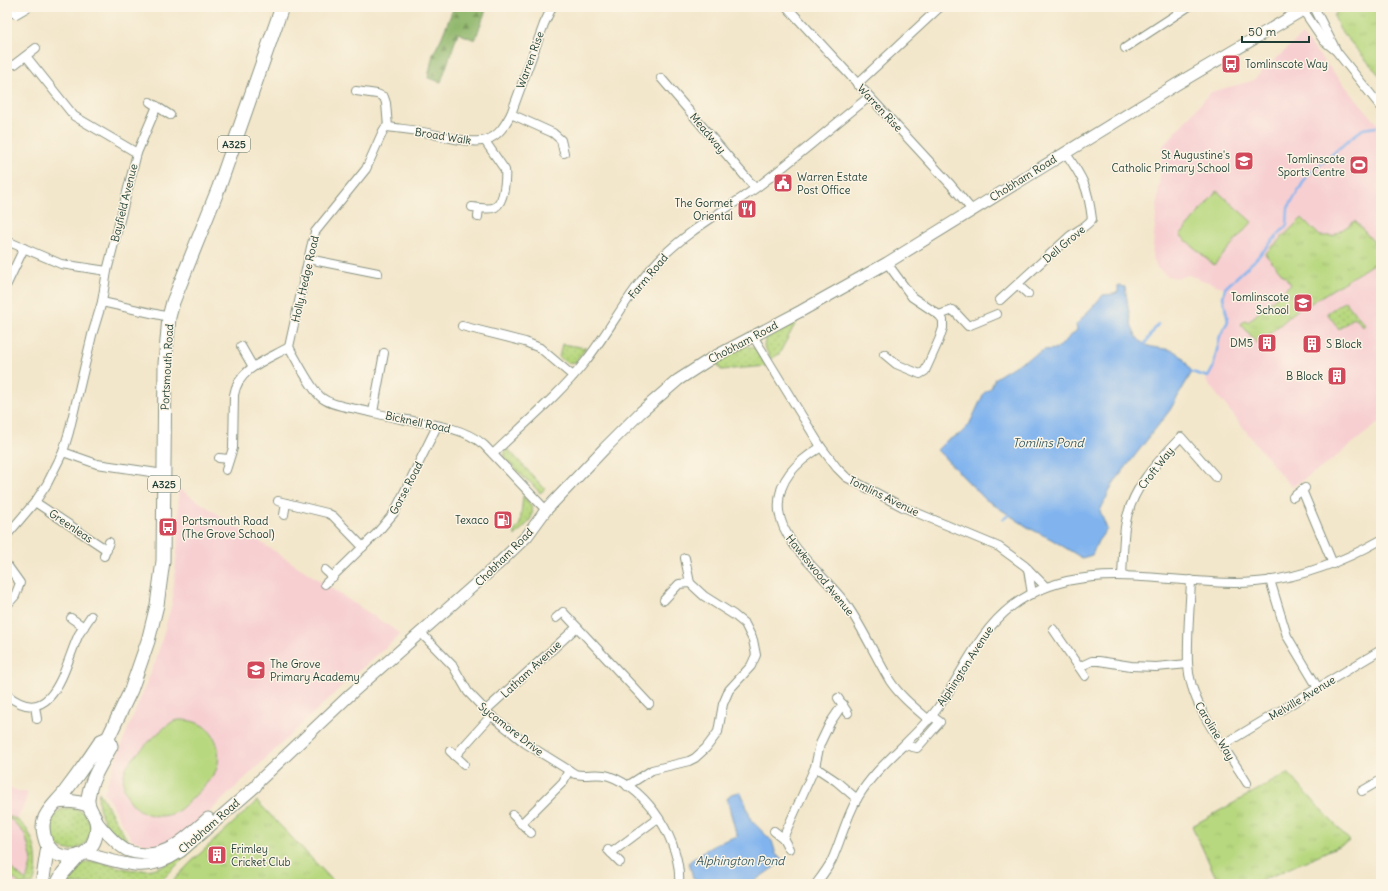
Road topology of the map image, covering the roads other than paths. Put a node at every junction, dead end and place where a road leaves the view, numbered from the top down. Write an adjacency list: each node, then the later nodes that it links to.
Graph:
1 (28, 7): 7 (street)
2 (282, 7): 41 (main road, Portsmouth Road / A325)
3 (552, 7): 18 (street, Warren Rise)
4 (787, 7): 14 (street, Warren Rise)
5 (940, 7): 14 (street)
6 (1188, 7): 10 (street)
7 (7, 8)
8 (1308, 8): 17 (street); 22 (main road, Chobham Road)
9 (36, 48): 11 (street)
10 (1125, 48)
11 (26, 56): 12 (street); 23 (street)
12 (15, 64)
13 (661, 78): 25 (street, Meadway)
14 (857, 84): 16 (street, Warren Rise)
15 (356, 91): 20 (street)
16 (869, 97): 25 (street, Farm Road); 26 (street, Warren Rise)
17 (1381, 107)
18 (511, 114): 21 (street, Broad Walk); 24 (street)
19 (170, 115): 23 (street, Bayfield Avenue)
20 (388, 127): 21 (street, Broad Walk); 30 (street, Holly Hedge Road)
21 (485, 141): 27 (street)
22 (1065, 152): 26 (main road, Chobham Road); 35 (street, Dell Grove)
23 (137, 153): 32 (street, Bayfield Avenue)
24 (564, 153)
25 (755, 188): 49 (street, Farm Road)
26 (972, 210): 31 (main road, Chobham Road)
27 (478, 217)
28 (7, 241): 29 (street)
29 (24, 248): 32 (street); 34 (street)
30 (308, 259): 33 (street); 45 (street, Holly Hedge Road)
31 (886, 263): 40 (street); 43 (main road, Chobham Road)
32 (107, 271): 38 (street, Bayfield Avenue)
33 (373, 275)
34 (7, 284)
35 (1018, 285): 36 (street); 37 (street, Dell Grove)
36 (1028, 294)
37 (1000, 300)
38 (102, 302): 41 (street); 53 (street, Bayfield Avenue)
39 (997, 314): 40 (street)
40 (939, 315): 47 (street)
41 (169, 317): 58 (main road, Portsmouth Road / A325)
42 (462, 326): 49 (street)
43 (753, 336): 52 (street, Tomlins Avenue); 62 (main road, Chobham Road)
44 (241, 346): 48 (street)
45 (289, 347): 48 (street); 50 (street, Bicknell Road)
46 (384, 353): 50 (street)
47 (884, 354)
48 (253, 367): 56 (street)
49 (573, 376): 54 (street, Farm Road)
50 (373, 412): 51 (street, Bicknell Road)
51 (437, 426): 54 (street, Bicknell Road); 66 (street, Gorse Road)
52 (821, 447): 71 (street, Tomlins Avenue); 100 (street, Hawkswood Avenue)
53 (63, 452): 58 (street); 61 (street, Bayfield Avenue)
54 (493, 454): 62 (street, Bicknell Road)
55 (219, 458): 56 (street)
56 (229, 459): 57 (street)
57 (226, 470)
58 (164, 474): 102 (main road, Portsmouth Road / A325)
59 (1216, 477): 73 (street, Croft Way)
60 (1293, 497): 69 (street)
61 (35, 502): 64 (street, Bayfield Avenue); 67 (street, Greenleas)
62 (546, 510): 89 (main road, Chobham Road)
63 (284, 515): 66 (street)
64 (7, 535)
65 (1381, 540): 69 (street, Alphington Avenue)
66 (364, 547): 74 (street, Gorse Road)
67 (107, 549)
68 (685, 558): 77 (street)
69 (1333, 564): 76 (street, Alphington Avenue)
70 (7, 565): 82 (street)
71 (1028, 569): 79 (street, Tomlins Avenue); 80 (street)
72 (325, 570): 74 (street)
73 (1122, 576): 75 (street, Alphington Avenue); 79 (street, Alphington Avenue)
74 (333, 577): 78 (street, Gorse Road)
75 (1191, 580): 76 (street, Alphington Avenue); 91 (street, Caroline Way)
76 (1270, 580): 94 (street)
77 (690, 583): 81 (street); 111 (street)
78 (325, 584)
79 (1046, 587): 80 (street, Alphington Avenue)
80 (1032, 594): 100 (street, Alphington Avenue)
81 (664, 600)
82 (7, 605)
83 (91, 616): 86 (street)
84 (71, 618): 86 (street)
85 (556, 618): 87 (street)
86 (84, 627): 97 (street)
87 (577, 627): 96 (street); 98 (street, Latham Avenue)
88 (1053, 629): 92 (street)
89 (421, 633): 98 (street, Sycamore Drive); 109 (main road, Chobham Road)
90 (1381, 650): 94 (street, Melville Avenue)
91 (1188, 664): 92 (street); 104 (street, Caroline Way)
92 (1079, 667): 93 (street)
93 (1085, 676)
94 (1318, 688): 104 (street, Melville Avenue)
95 (9, 697): 97 (street)
96 (649, 704)
97 (35, 706): 101 (street)
98 (488, 713): 105 (street, Latham Avenue); 107 (street, Sycamore Drive)
99 (848, 713): 106 (street)
100 (930, 718): 103 (street, Alphington Avenue); 103 (street, Hawkswood Avenue)
101 (37, 719)
102 (108, 738): 114 (main road, A325); 115 (main road, A325)
103 (904, 745): 113 (street, Alphington Avenue)
104 (1223, 745): 110 (street, Caroline Way)
105 (464, 764)
106 (815, 767): 113 (street); 122 (street)
107 (569, 770): 111 (street, Sycamore Drive); 119 (street)
108 (1381, 780): 112 (street)
109 (259, 781): 118 (main road, Chobham Road); 125 (main road, Chobham Road)
110 (1247, 783)
111 (627, 786): 117 (street)
112 (1362, 791)
113 (857, 799): 130 (street, Alphington Avenue)
114 (57, 802): 115 (main road); 123 (main road)
115 (88, 805): 118 (main road)
116 (513, 815): 119 (street)
117 (658, 818): 126 (street); 129 (street)
118 (97, 822): 125 (main road)
119 (521, 824): 121 (street)
120 (774, 831): 122 (street)
121 (531, 833)
122 (783, 838): 124 (street)
123 (48, 846): 125 (main road); 127 (main road)
124 (789, 849)
125 (81, 854): 128 (main road)
126 (620, 862)
127 (42, 884)
128 (57, 884)
129 (679, 884)
130 (816, 884)

